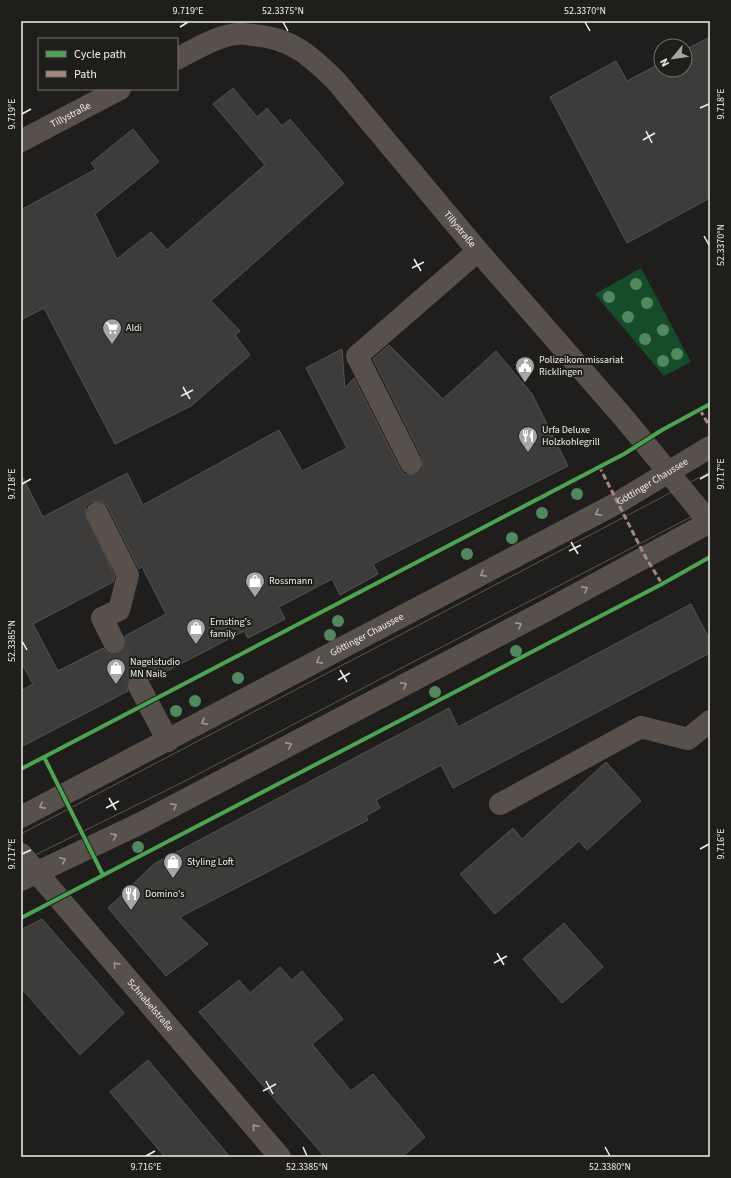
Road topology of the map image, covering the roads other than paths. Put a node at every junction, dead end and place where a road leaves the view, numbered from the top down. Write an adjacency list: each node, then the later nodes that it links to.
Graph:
1 (178, 58): 4 (street, Tillystraße)
2 (118, 90): 3 (street, Tillystraße)
3 (21, 141)
4 (478, 251): 6 (street); 7 (street, Tillystraße)
5 (710, 447): 7 (street, Göttinger Chaussee)
6 (411, 463)
7 (668, 471): 9 (street, Tillystraße); 13 (street, Göttinger Chaussee, one-way to 13)
8 (97, 513): 10 (street)
9 (707, 520): 17 (street, one-way to 9)
10 (114, 642)
11 (139, 686): 13 (street)
12 (710, 721): 14 (street)
13 (168, 741): 15 (street, Göttinger Chaussee, one-way to 15)
14 (500, 804)
15 (21, 817)
16 (21, 854): 17 (street, Schnabelstraße)
17 (29, 876): 18 (street, Schnabelstraße, one-way to 17)
18 (280, 1157)

